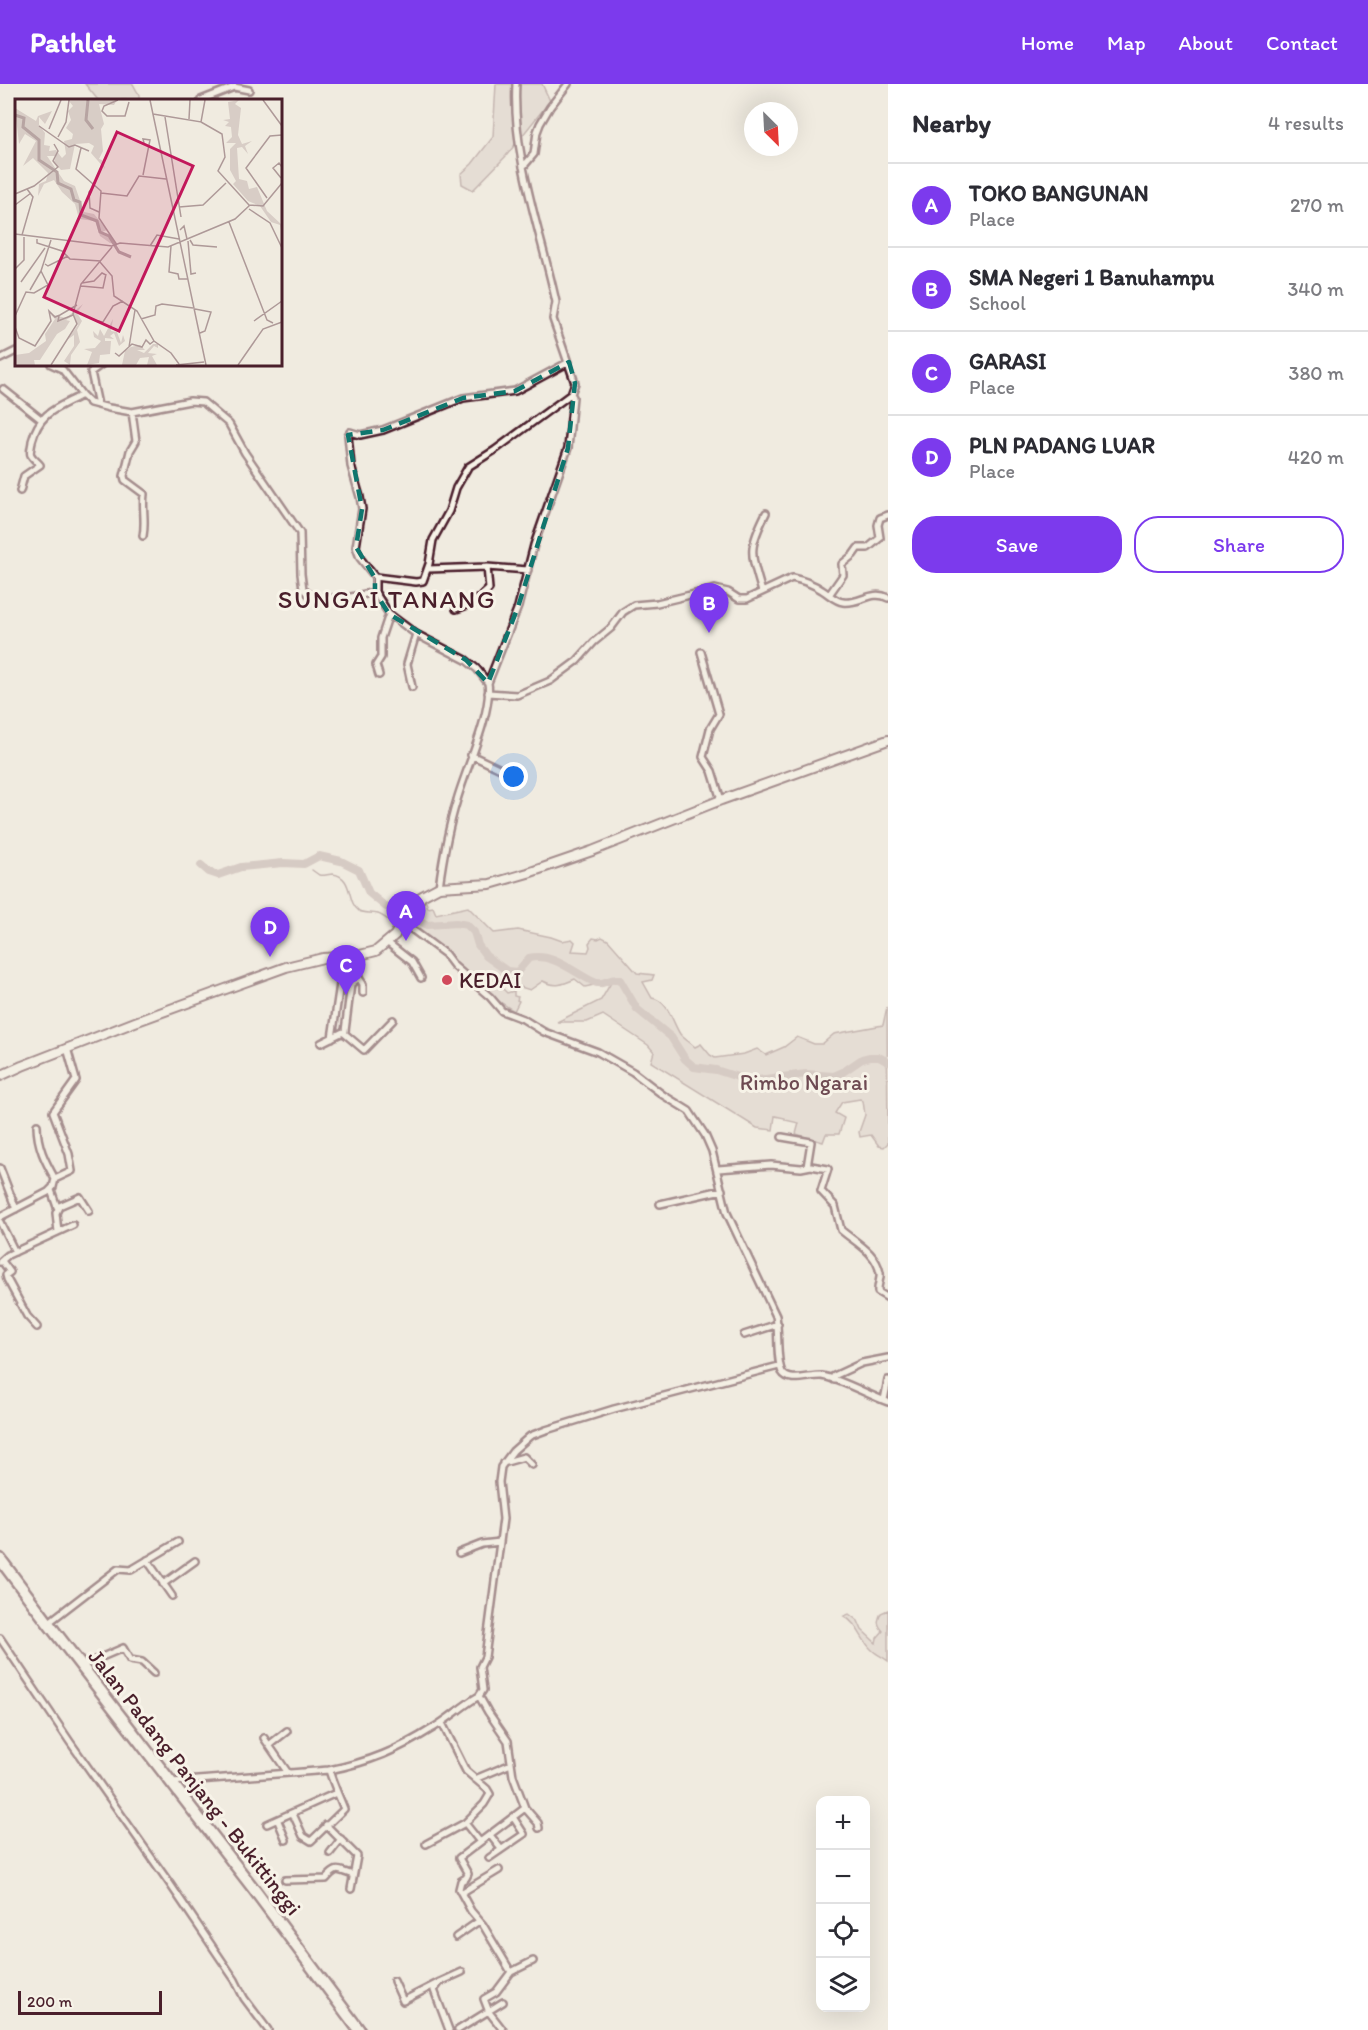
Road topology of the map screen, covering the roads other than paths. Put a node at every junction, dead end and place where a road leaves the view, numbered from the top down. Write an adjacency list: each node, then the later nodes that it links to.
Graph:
1 (516, 84): 5 (street)
2 (568, 84): 5 (street)
3 (249, 90): 4 (street)
4 (204, 99)
5 (523, 167): 8 (street)
6 (15, 352): 7 (street)
7 (0, 359)
8 (569, 362): 14 (street); 26 (street)
9 (54, 366): 12 (street)
10 (66, 366): 12 (street)
11 (99, 366): 16 (street)
12 (64, 372): 15 (street)
13 (3, 389): 18 (street)
14 (571, 394): 24 (street); 25 (street)
15 (82, 395): 16 (street); 18 (street)
16 (98, 405): 17 (street)
17 (132, 412): 22 (street); 27 (street)
18 (42, 420): 19 (street)
19 (20, 491)
20 (766, 513): 28 (street)
21 (888, 515): 29 (street)
22 (144, 536)
23 (487, 567): 24 (street); 25 (street); 31 (street)
24 (428, 569): 26 (street)
25 (528, 570): 36 (street)
26 (375, 577): 27 (street)
27 (375, 592): 32 (street)
28 (762, 592): 29 (street); 38 (street)
29 (829, 595): 30 (street)
30 (888, 598)
31 (456, 609)
32 (389, 615): 33 (street); 35 (street)
33 (416, 634): 36 (street); 37 (street)
34 (700, 652): 42 (street)
35 (379, 675)
36 (488, 683): 38 (street)
37 (412, 687)
38 (488, 693): 40 (street)
39 (888, 740): 42 (main road)
40 (471, 755): 41 (street); 43 (street)
41 (511, 774)
42 (721, 800): 43 (main road)
43 (439, 887): 44 (main road)
44 (402, 922): 45 (main road); 61 (street)
45 (388, 943): 46 (main road); 48 (street)
46 (356, 956): 47 (street); 55 (main road)
47 (359, 978): 49 (street); 50 (street)
48 (421, 978)
49 (352, 981): 52 (street); 53 (street)
50 (363, 993)
51 (393, 1020): 52 (street)
52 (344, 1033): 53 (street)
53 (332, 1038): 54 (street)
54 (321, 1043)
55 (67, 1048): 56 (main road); 62 (street)
56 (0, 1076)
57 (37, 1125): 62 (street)
58 (782, 1137): 59 (street)
59 (807, 1167): 61 (street); 75 (street)
60 (0, 1168): 67 (street)
61 (718, 1169): 64 (street)
62 (55, 1179): 63 (street)
63 (51, 1190): 66 (street); 67 (street)
64 (722, 1190): 65 (street); 76 (street)
65 (660, 1204)
66 (59, 1207): 68 (street); 72 (street)
67 (16, 1209): 69 (street)
68 (89, 1211)
69 (0, 1217)
70 (0, 1222): 73 (street)
71 (73, 1225): 72 (street)
72 (58, 1232): 73 (street)
73 (15, 1252): 74 (street)
74 (5, 1267): 77 (street)
75 (888, 1298)
76 (778, 1324): 78 (street); 80 (street)
77 (37, 1327)
78 (744, 1335)
79 (888, 1358): 81 (street)
80 (779, 1366): 81 (street); 84 (street)
81 (834, 1380): 83 (street)
82 (888, 1380): 83 (street)
83 (886, 1401)
84 (503, 1463): 85 (street); 87 (street)
85 (532, 1465)
86 (177, 1542): 90 (street)
87 (500, 1542): 88 (street); 98 (street)
88 (459, 1553)
89 (0, 1559): 94 (highway, Jalan Padang Panjang - Bukittinggi)
90 (147, 1560): 92 (street); 94 (street)
91 (195, 1561): 92 (street)
92 (164, 1584): 93 (street)
93 (172, 1596)
94 (48, 1623): 96 (highway, Jalan Padang Panjang - Bukittinggi)
95 (0, 1638): 139 (street)
96 (81, 1666): 97 (street); 107 (highway, Jalan Padang Panjang - Bukittinggi)
97 (154, 1673)
98 (480, 1696): 99 (street); 103 (street)
99 (442, 1723): 104 (street); 106 (street)
100 (287, 1731): 102 (street)
101 (264, 1738): 102 (street)
102 (269, 1745): 105 (street)
103 (511, 1764): 106 (street); 109 (street)
104 (329, 1770): 105 (street); 108 (street)
105 (288, 1773): 107 (street)
106 (475, 1779): 113 (street)
107 (172, 1782): 140 (highway, Jalan Padang Panjang - Bukittinggi)
108 (336, 1793): 110 (street); 115 (street)
109 (525, 1808): 111 (street); 116 (street)
110 (293, 1814): 112 (street); 115 (street)
111 (513, 1817): 117 (street); 122 (street)
112 (278, 1821): 114 (street); 119 (street)
113 (465, 1823): 120 (street); 121 (street)
114 (267, 1824)
115 (326, 1825): 118 (street)
116 (539, 1828)
117 (490, 1835): 120 (street); 122 (street)
118 (341, 1839): 123 (street); 126 (street)
119 (286, 1840)
120 (480, 1842): 129 (street)
121 (426, 1844)
122 (501, 1850): 124 (street)
123 (330, 1853)
124 (489, 1858)
125 (499, 1870): 129 (street)
126 (353, 1875): 127 (street); 128 (street)
127 (285, 1880)
128 (351, 1889)
129 (461, 1893): 130 (street)
130 (479, 1921): 131 (street); 134 (street)
131 (456, 1937)
132 (533, 1961): 134 (street)
133 (462, 1972): 136 (street)
134 (511, 1972): 138 (street)
135 (394, 1981): 136 (street)
136 (440, 1982): 141 (street)
137 (503, 2002): 138 (street)
138 (489, 2012): 142 (street); 143 (street)
139 (268, 2030)
140 (359, 2030)
141 (449, 2030)
142 (458, 2030)
143 (503, 2030)

